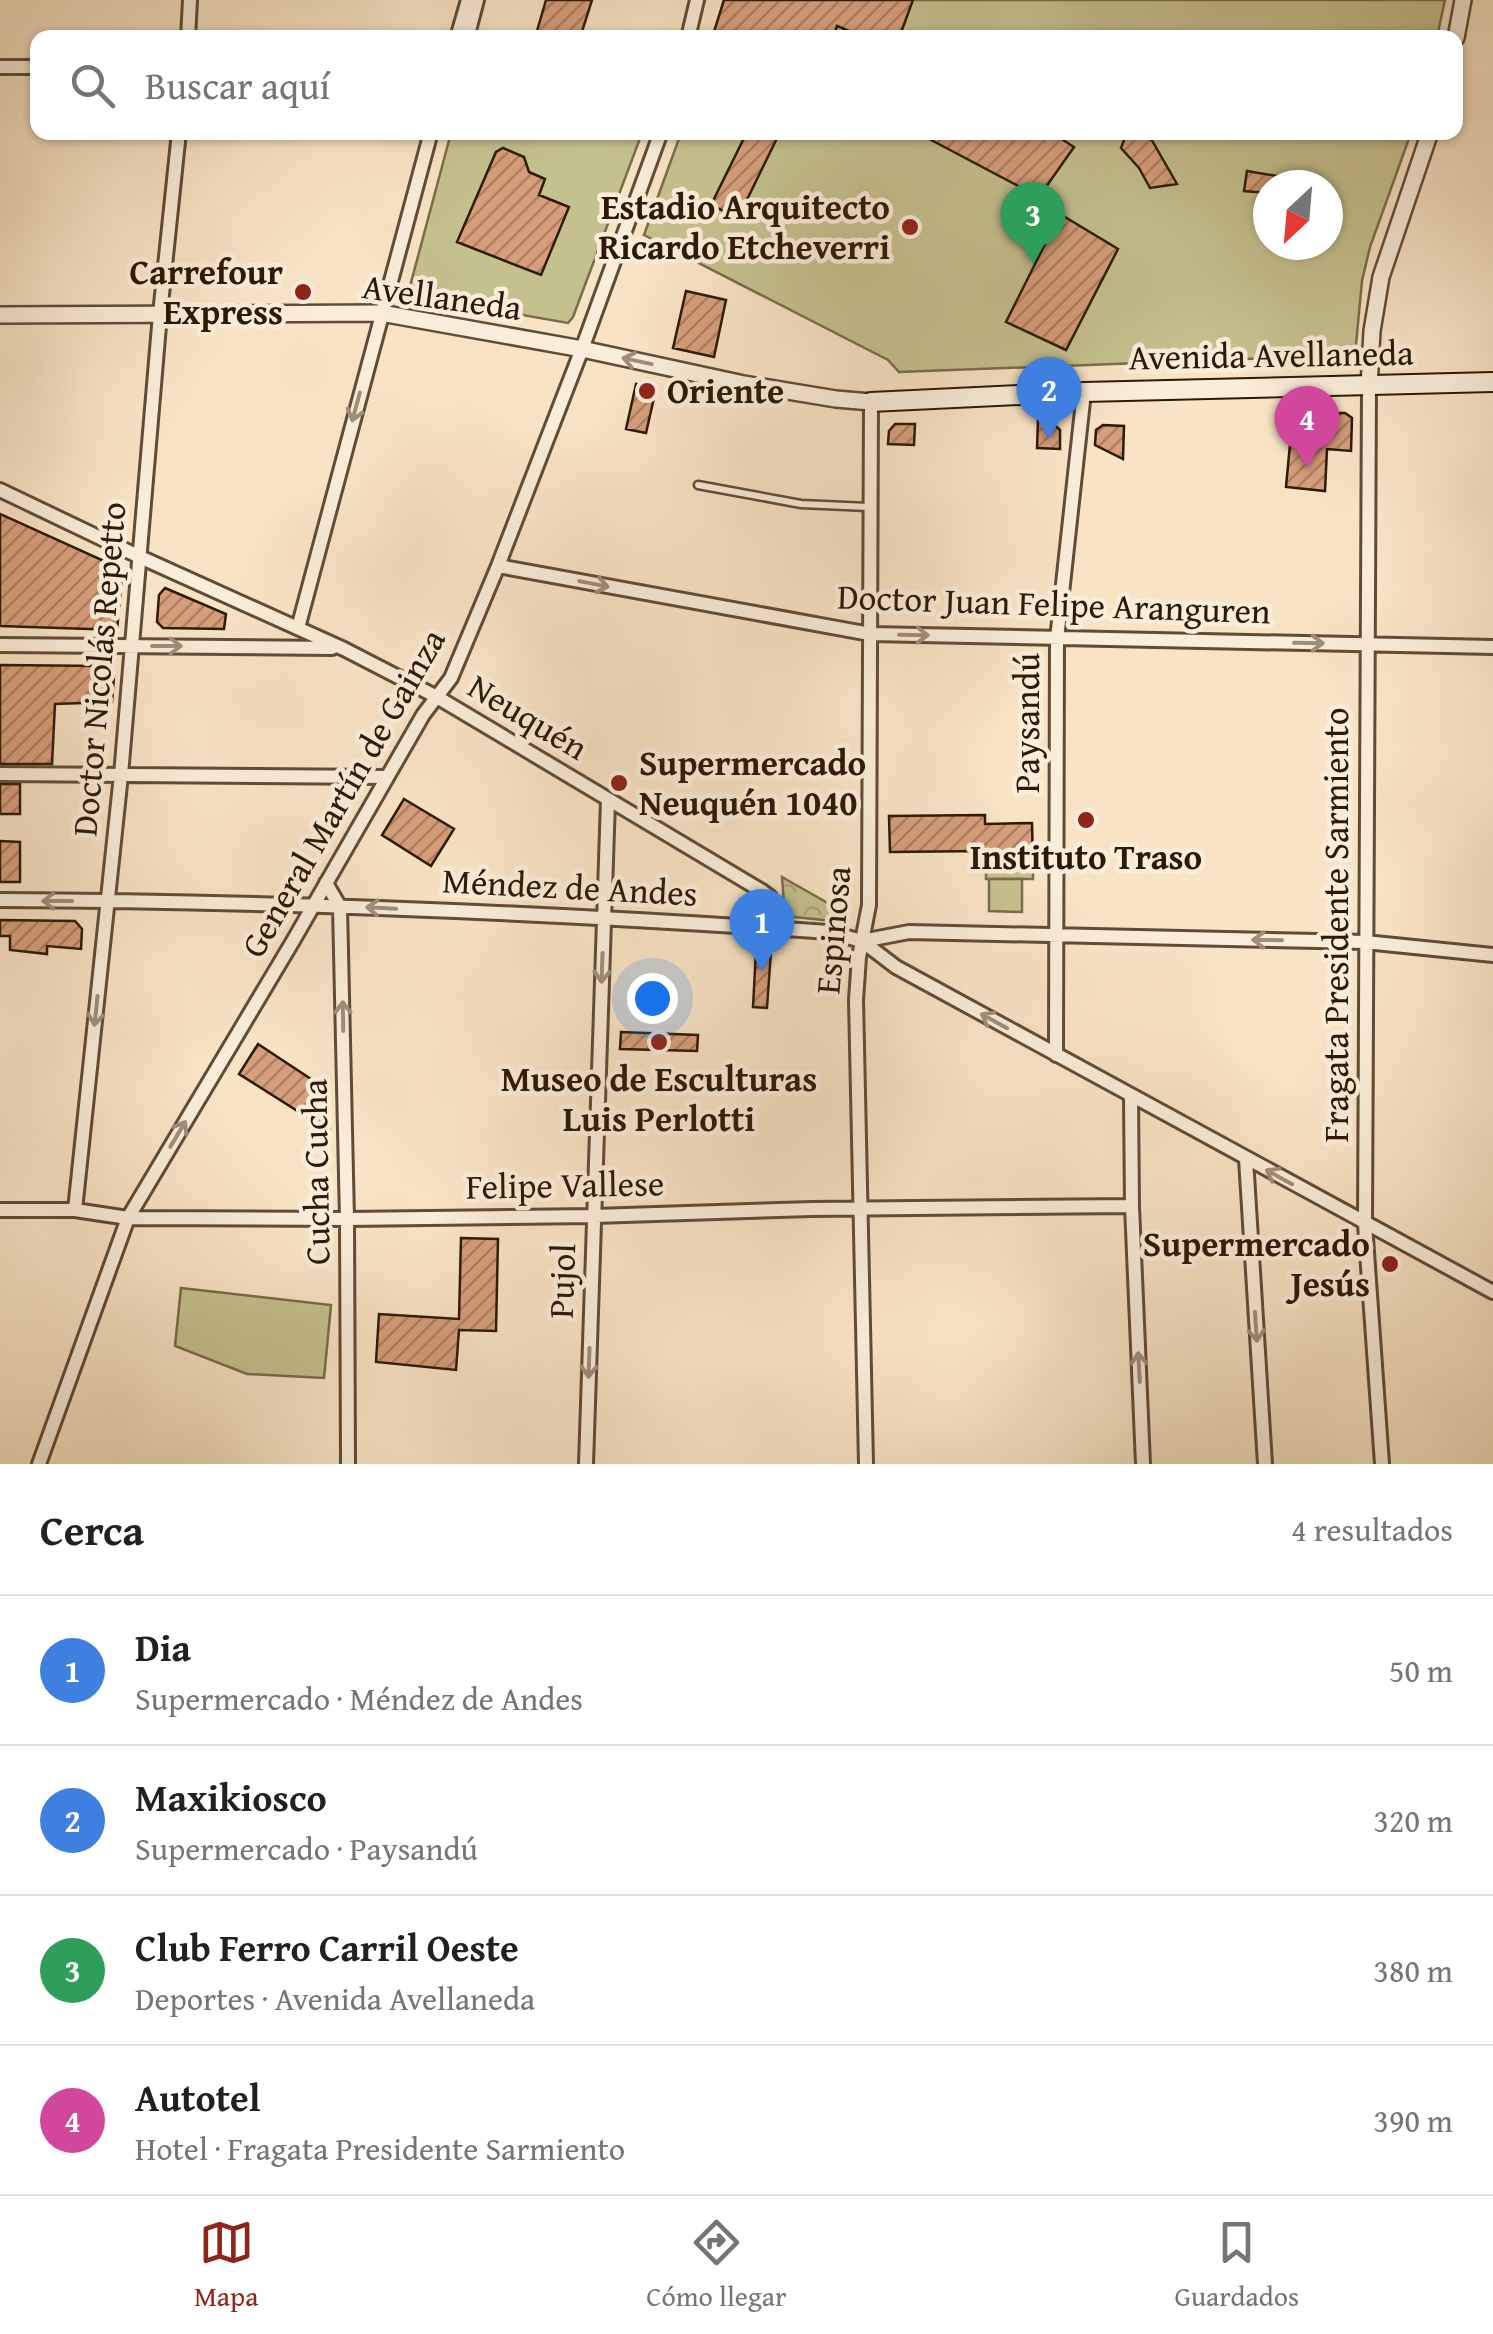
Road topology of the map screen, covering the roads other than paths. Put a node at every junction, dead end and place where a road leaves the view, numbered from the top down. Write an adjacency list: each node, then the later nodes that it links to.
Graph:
1 (190, 0): 7 (street)
2 (459, 0): 8 (street)
3 (468, 0): 9 (street)
4 (478, 0): 10 (street)
5 (697, 0): 11 (street)
6 (1463, 0): 12 (street)
7 (188, 30)
8 (451, 30)
9 (459, 30)
10 (469, 30)
11 (690, 30)
12 (1457, 30)
13 (0, 67): 14 (street)
14 (30, 67)
15 (178, 140): 21 (street, Doctor Nicolás Repetto)
16 (429, 140): 19 (street)
17 (659, 140): 22 (street, General Martín de Gainza)
18 (1427, 140): 24 (street)
19 (381, 313): 21 (street, Avellaneda); 22 (street, Avellaneda); 32 (street, one-way to 32)
20 (0, 314): 21 (street, Avellaneda)
21 (160, 314): 30 (street, Doctor Nicolás Repetto)
22 (582, 349): 26 (street, Avellaneda, one-way to 22); 31 (street, General Martín de Gainza)
23 (1493, 382): 24 (main road, Avenida Avellaneda)
24 (1369, 386): 25 (main road, Avenida Avellaneda); 35 (street, Fragata Presidente Sarmiento)
25 (1084, 392): 26 (main road, Avenida Avellaneda); 34 (street, Paysandú)
26 (871, 402): 29 (street, Espinosa)
27 (698, 485): 29 (lane)
28 (0, 490): 30 (street, Neuquén)
29 (869, 507): 33 (street, Espinosa)
30 (140, 557): 32 (street, Neuquén); 37 (street, Doctor Nicolás Repetto)
31 (498, 566): 33 (street, Doctor Juan Felipe Aranguren, one-way to 33); 40 (street, General Martín de Gainza)
32 (298, 628): 39 (street, Neuquén)
33 (870, 634): 34 (street, Doctor Juan Felipe Aranguren, one-way to 34); 53 (street, Espinosa)
34 (1057, 639): 35 (street, Doctor Juan Felipe Aranguren, one-way to 35); 52 (street, Paysandú)
35 (1367, 644): 38 (street, Doctor Juan Felipe Aranguren); 54 (street, Fragata Presidente Sarmiento)
36 (0, 645): 37 (street)
37 (133, 646): 39 (street, one-way to 39); 42 (street, Doctor Nicolás Repetto)
38 (1493, 647)
39 (344, 649): 40 (street, Neuquén)
40 (438, 697): 43 (street, General Martín de Gainza); 44 (street, Neuquén)
41 (0, 774): 42 (street)
42 (121, 775): 43 (street); 47 (street, Doctor Nicolás Repetto)
43 (387, 777): 45 (street, General Martín de Gainza)
44 (608, 800): 50 (street, Pujol); 51 (street, Neuquén)
45 (326, 884): 48 (street, General Martín de Gainza); 49 (street, Cucha Cucha)
46 (0, 900): 47 (street, Méndez de Andes, one-way to 46)
47 (108, 901): 48 (street, Méndez de Andes); 61 (street, Doctor Nicolás Repetto, one-way to 61)
48 (312, 906): 49 (street, Méndez de Andes); 64 (street, General Martín de Gainza, one-way to 48)
49 (340, 907): 50 (street, Méndez de Andes, one-way to 49); 65 (street, Cucha Cucha, one-way to 49)
50 (603, 918): 51 (street, Méndez de Andes); 63 (street, Pujol, one-way to 63)
51 (774, 928): 53 (street, Méndez de Andes)
52 (1056, 935): 53 (street, Méndez de Andes); 54 (street, Méndez de Andes, one-way to 52); 56 (street, Paysandú)
53 (862, 941): 56 (street, one-way to 53); 62 (street, Espinosa)
54 (1365, 942): 55 (street, Méndez de Andes); 66 (street, Fragata Presidente Sarmiento)
55 (1493, 955)
56 (1056, 1056): 57 (street)
57 (1131, 1096): 58 (street); 59 (street)
58 (1246, 1160): 66 (street, one-way to 58); 73 (street, one-way to 73)
59 (1132, 1206): 62 (street, Felipe Vallese); 72 (street, one-way to 59)
60 (0, 1210): 61 (street, Felipe Vallese)
61 (74, 1210): 64 (street, Felipe Vallese)
62 (860, 1210): 63 (street, Felipe Vallese); 71 (street, Espinosa)
63 (594, 1216): 65 (street, Felipe Vallese); 70 (street, Pujol, one-way to 70)
64 (128, 1218): 65 (street, Felipe Vallese); 68 (street, General Martín de Gainza)
65 (348, 1219): 69 (street, Cucha Cucha)
66 (1365, 1224): 67 (street); 74 (street, Fragata Presidente Sarmiento)
67 (1493, 1292)
68 (39, 1464)
69 (348, 1464)
70 (586, 1464)
71 (866, 1464)
72 (1144, 1464)
73 (1265, 1464)
74 (1382, 1464)

